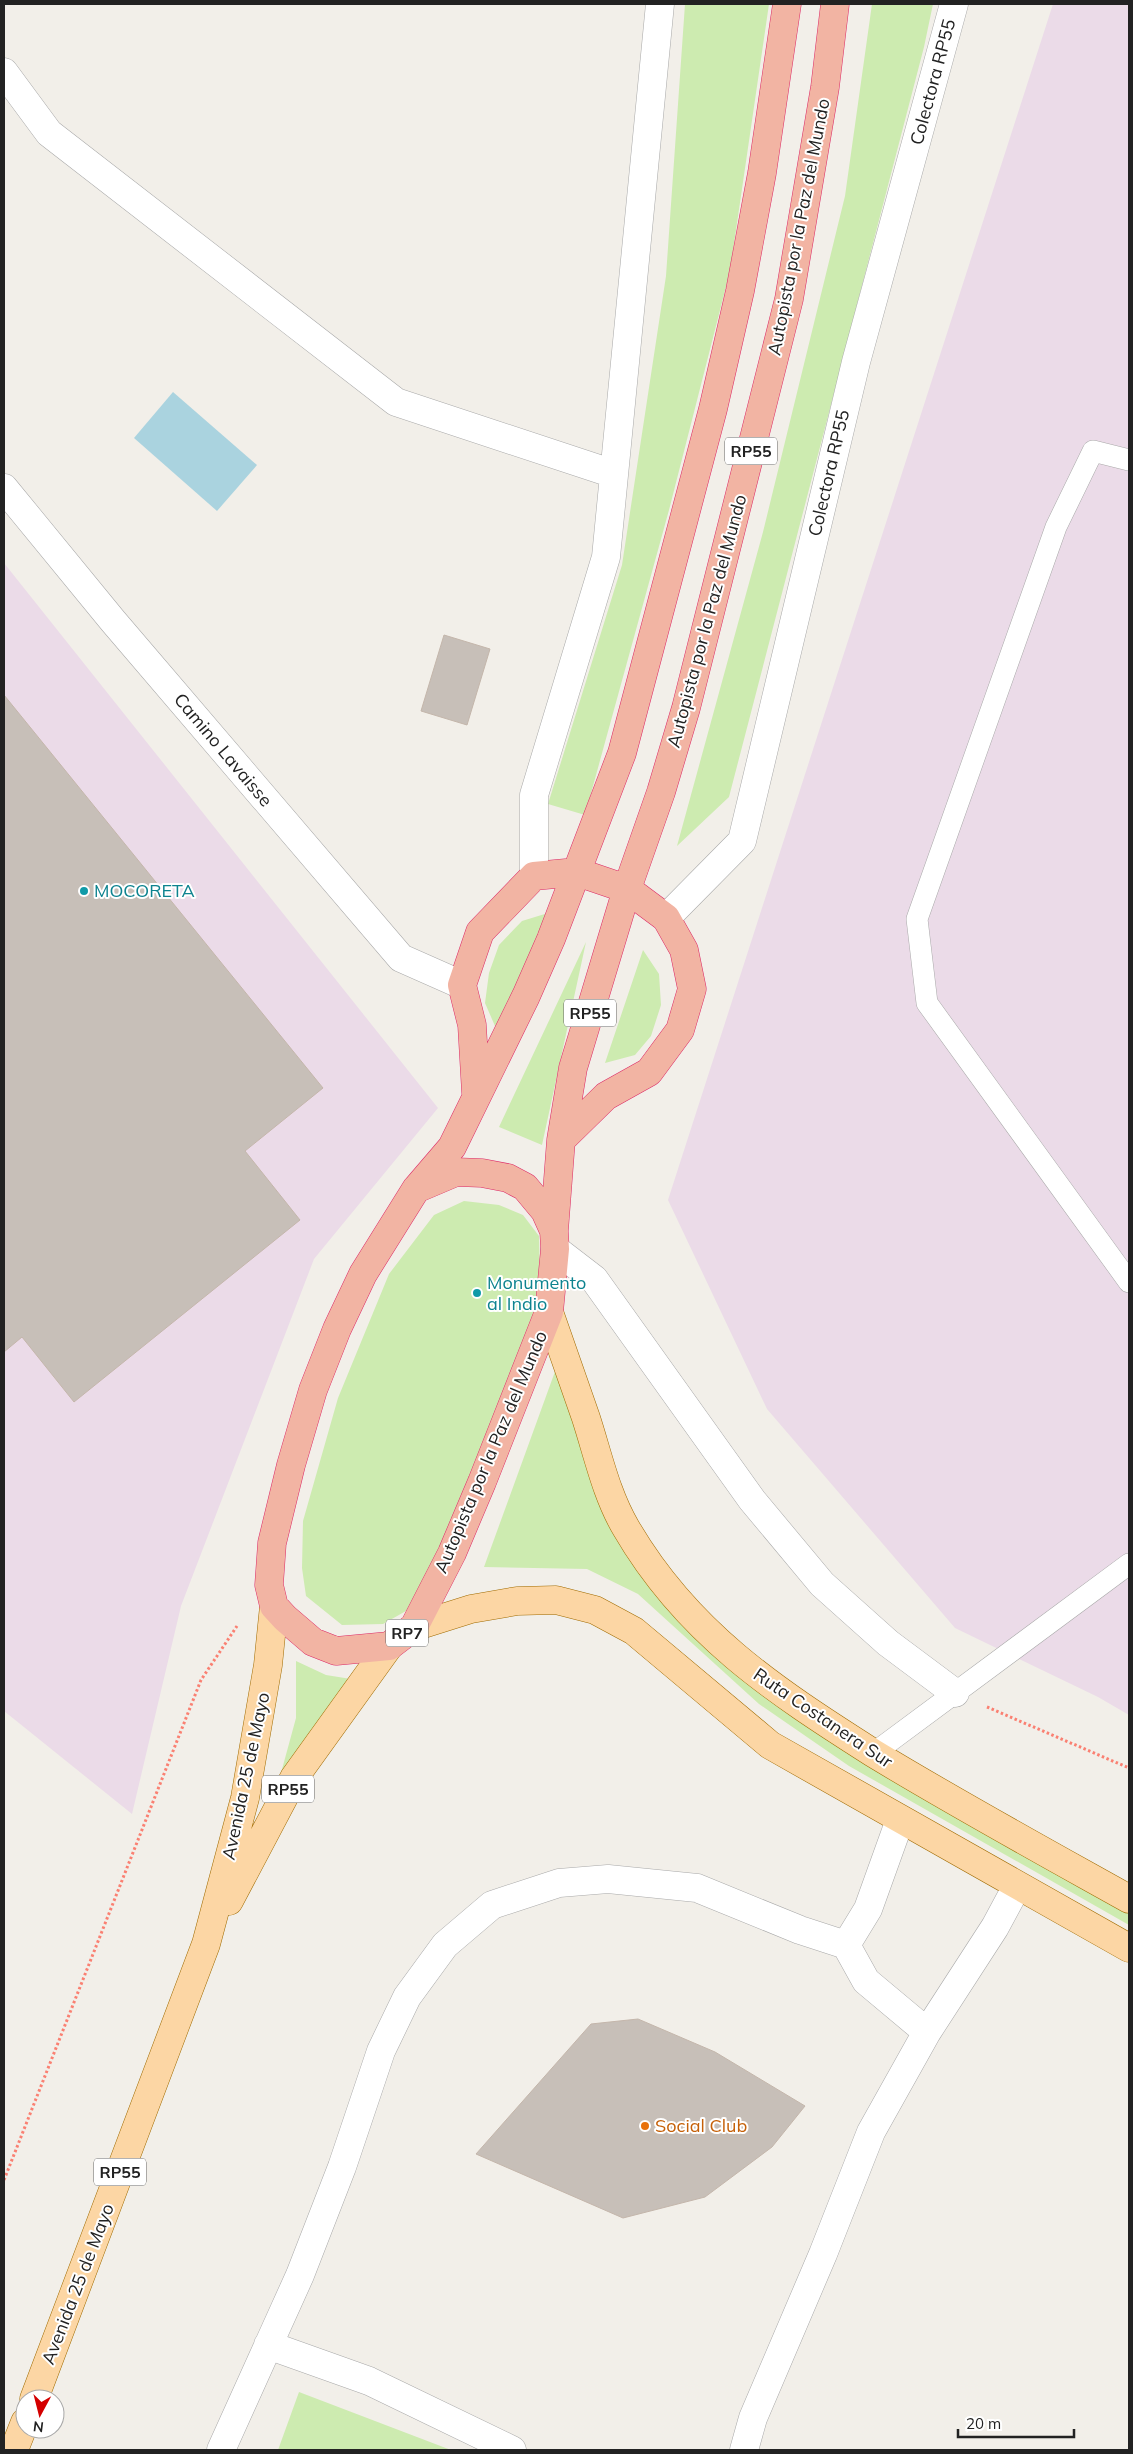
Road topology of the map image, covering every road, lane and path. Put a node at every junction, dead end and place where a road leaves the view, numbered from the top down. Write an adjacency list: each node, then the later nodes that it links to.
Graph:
1 (660, 4): 7 (street)
2 (787, 4): 9 (highway, RP55)
3 (835, 4): 11 (highway, Autopista por la Paz del Mundo / RP55)
4 (954, 4): 12 (street, Colectora RP55)
5 (4, 72): 7 (street)
6 (1129, 460): 18 (lane)
7 (614, 474): 10 (street)
8 (4, 488): 13 (street, Camino Lavaisse)
9 (577, 872): 10 (highway); 11 (highway); 14 (highway, RP55)
10 (534, 876): 13 (highway)
11 (627, 889): 12 (highway); 15 (highway, Autopista por la Paz del Mundo / RP55)
12 (666, 918): 15 (highway)
13 (462, 985): 14 (highway)
14 (476, 1094): 16 (highway, RP55)
15 (561, 1140): 17 (highway, Autopista por la Paz del Mundo / RP55)
16 (416, 1189): 17 (highway, Autopista por la Paz del Mundo / RP7); 21 (highway)
17 (554, 1240): 19 (highway, Autopista por la Paz del Mundo / RP7); 24 (street)
18 (1129, 1282)
19 (549, 1312): 22 (highway, Autopista por la Paz del Mundo / RP7); 25 (main road, Ruta Costanera Sur / RP7)
20 (1129, 1564): 24 (lane)
21 (272, 1595): 23 (highway, RP7); 30 (main road, Avenida 25 de Mayo / RP55); 34 (path)
22 (414, 1627): 23 (highway, Autopista por la Paz del Mundo / RP7); 27 (main road, RP7)
23 (389, 1646): 30 (main road, Avenida 25 de Mayo / RP55)
24 (955, 1693): 25 (lane); 26 (path)
25 (874, 1753): 29 (main road, Ruta Costanera Sur / RP7)
26 (1129, 1768)
27 (900, 1820): 28 (main road, RP7); 31 (street)
28 (1017, 1886): 32 (main road, RP7); 33 (street)
29 (1129, 1899)
30 (206, 1944): 36 (main road, Avenida 25 de Mayo / RP55)
31 (846, 1945): 33 (street); 35 (street)
32 (1129, 1948)
33 (927, 2032): 39 (street)
34 (4, 2180)
35 (268, 2345): 37 (street); 38 (street)
36 (38, 2389)
37 (221, 2450)
38 (512, 2450)
39 (744, 2450)

